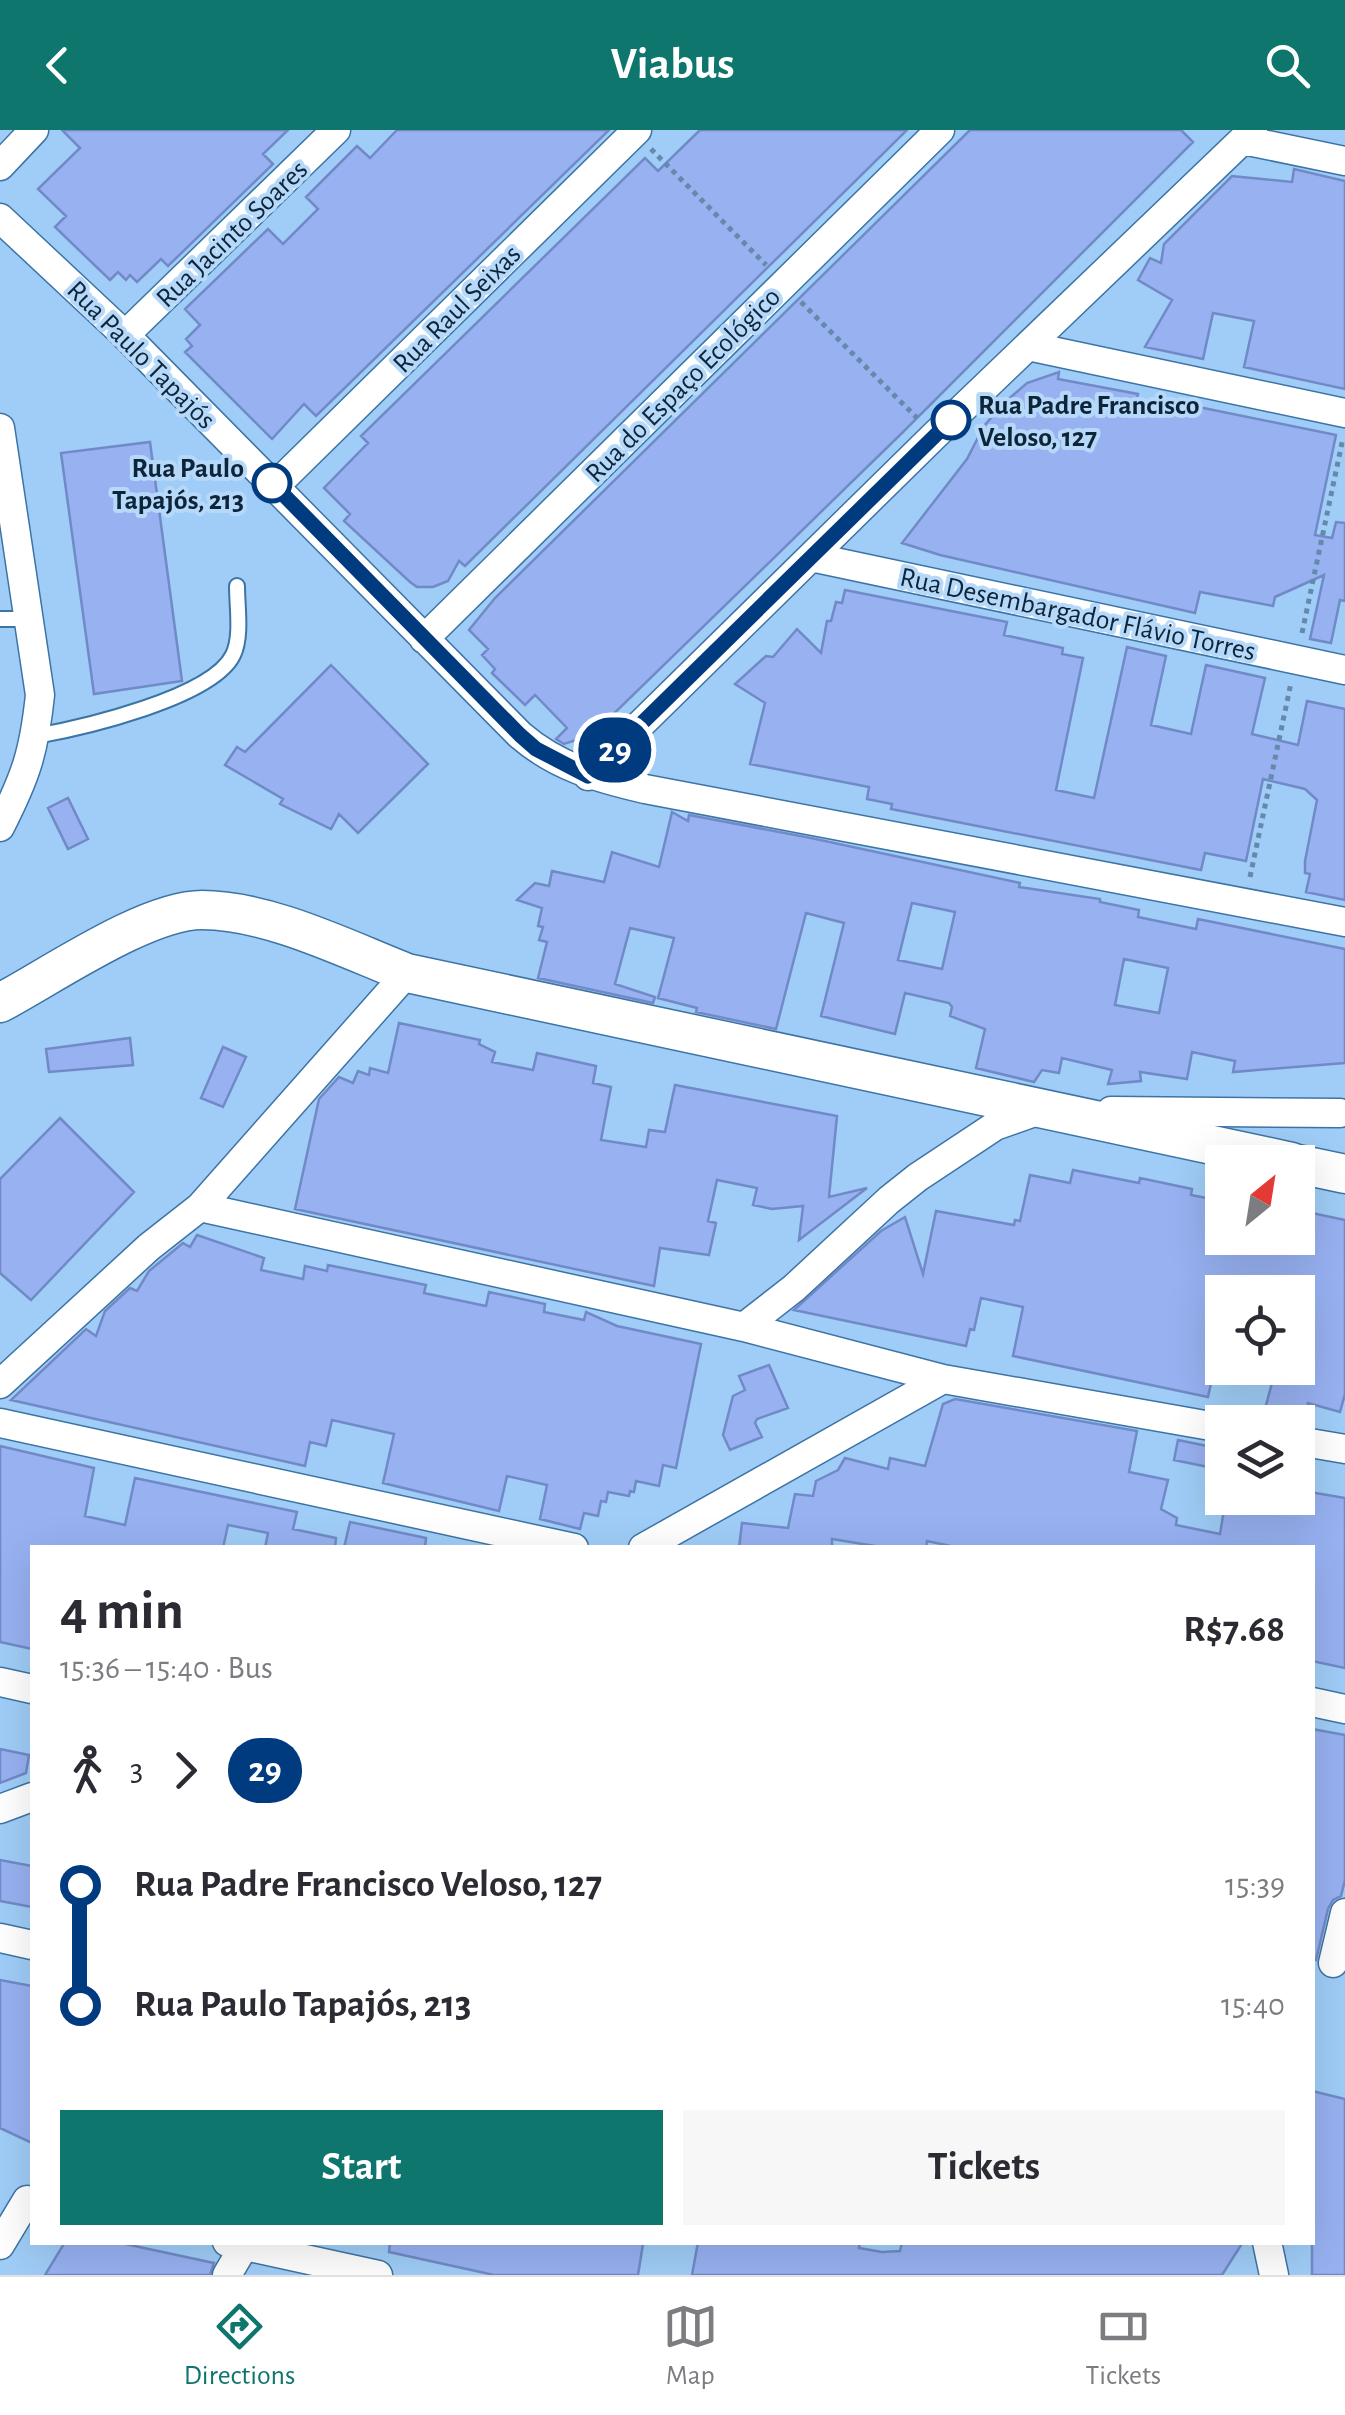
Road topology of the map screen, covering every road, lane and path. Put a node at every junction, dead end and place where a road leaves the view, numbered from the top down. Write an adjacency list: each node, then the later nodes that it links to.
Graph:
1 (34, 130): 7 (street)
2 (336, 130): 9 (street, Rua Jacinto Soares)
3 (637, 130): 13 (street, Rua Raul Seixas)
4 (940, 130): 18 (street, Rua do Espaço Ecológico)
5 (1248, 135): 6 (street); 10 (street)
6 (1345, 161)
7 (0, 166)
8 (0, 218): 9 (street, Rua Paulo Tapajós)
9 (124, 335): 13 (street, Rua Paulo Tapajós)
10 (1028, 346): 11 (street); 14 (street)
11 (1345, 413)
12 (0, 428): 17 (street)
13 (275, 486): 18 (street, Rua Paulo Tapajós)
14 (812, 558): 19 (street, Rua Desembargador Flávio Torres); 21 (street)
15 (237, 586): 20 (lane)
16 (0, 619): 17 (lane)
17 (31, 619): 20 (street)
18 (424, 639): 21 (street, Rua Paulo Tapajós)
19 (1345, 670)
20 (36, 736): 22 (street)
21 (588, 776): 23 (street, Rua Paulo Tapajós)
22 (0, 828)
23 (1345, 922)
24 (398, 982): 25 (street); 26 (street); 28 (street); 35 (street)
25 (0, 1003)
26 (1037, 1109): 27 (street); 28 (street); 29 (street)
27 (1340, 1113)
28 (995, 1126): 31 (street); 36 (street)
29 (1209, 1145)
30 (1315, 1167): 32 (street)
31 (1205, 1169)
32 (1345, 1174)
33 (1315, 1192): 34 (street)
34 (1345, 1198)
35 (200, 1207): 36 (street); 38 (street)
36 (744, 1327): 37 (street)
37 (942, 1379): 40 (street); 44 (street)
38 (0, 1384)
39 (0, 1423): 43 (street)
40 (1205, 1425)
41 (1315, 1444): 42 (street)
42 (1345, 1449)
43 (560, 1545)
44 (647, 1545)
45 (0, 1682): 46 (street)
46 (30, 1689)
47 (1315, 1703): 48 (street)
48 (1345, 1709)
49 (30, 1797): 50 (street)
50 (0, 1809)
51 (1345, 1913): 54 (street)
52 (0, 1938): 53 (street)
53 (30, 1945)
54 (1330, 1963)
55 (20, 2198): 59 (street)
56 (236, 2245): 60 (street)
57 (241, 2245): 61 (street)
58 (1269, 2245): 62 (street)
59 (0, 2246)
60 (227, 2275)
61 (378, 2275)
62 (1274, 2275)

